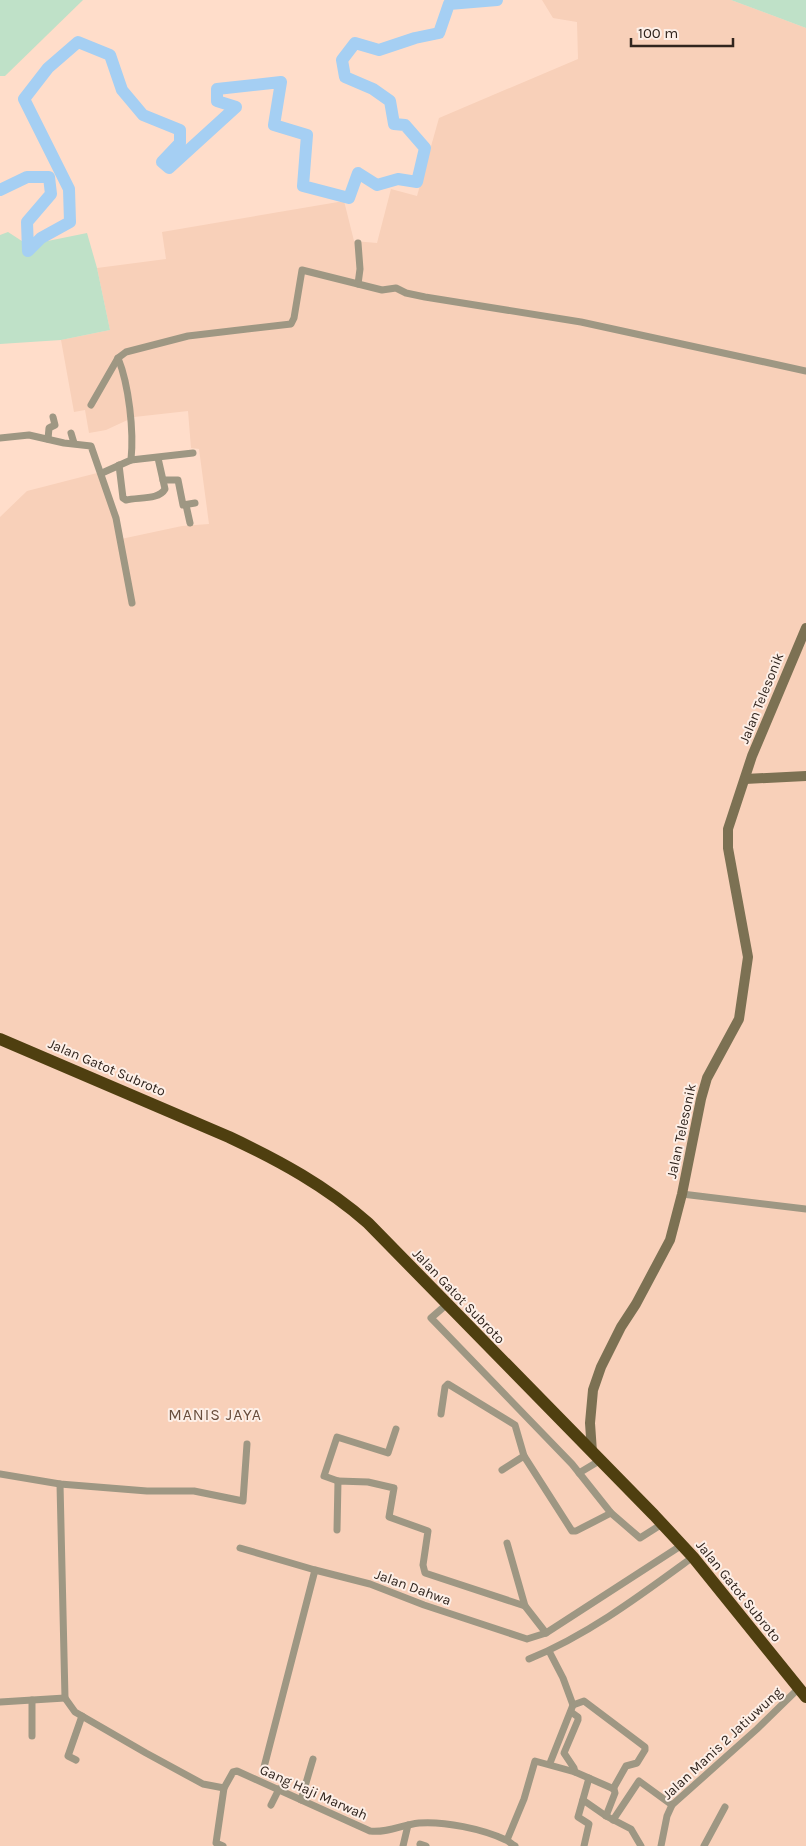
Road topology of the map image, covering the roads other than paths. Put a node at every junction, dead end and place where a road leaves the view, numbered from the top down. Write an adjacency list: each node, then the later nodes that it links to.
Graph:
1 (358, 243): 2 (street)
2 (358, 284): 3 (street); 4 (street)
3 (118, 358): 5 (street); 13 (street)
4 (806, 371)
5 (90, 405)
6 (53, 417): 9 (street)
7 (71, 433): 10 (street)
8 (0, 438): 9 (street)
9 (48, 438): 10 (street)
10 (74, 443): 15 (street)
11 (194, 453): 12 (street)
12 (158, 458): 13 (street); 16 (street)
13 (131, 460): 14 (street)
14 (119, 465): 15 (street); 16 (street)
15 (102, 473): 20 (street)
16 (163, 480): 18 (street)
17 (195, 503): 18 (street)
18 (186, 505): 19 (street)
19 (190, 523)
20 (132, 603)
21 (806, 628): 23 (street, Jalan Telesonik)
22 (806, 776): 23 (street)
23 (745, 779): 25 (street, Jalan Telesonik)
24 (0, 1039): 27 (highway, Jalan Gatot Subroto)
25 (682, 1194): 26 (street); 32 (street, Jalan Telesonik)
26 (806, 1209)
27 (446, 1305): 32 (highway, Jalan Gatot Subroto); 34 (street)
28 (440, 1414): 31 (street)
29 (396, 1429): 36 (street)
30 (247, 1444): 37 (street)
31 (524, 1456): 33 (street); 38 (street)
32 (595, 1457): 34 (street); 39 (highway, Jalan Gatot Subroto)
33 (502, 1470)
34 (579, 1472): 38 (street)
35 (0, 1474): 37 (street)
36 (338, 1481): 40 (street); 46 (street)
37 (60, 1484): 51 (street)
38 (611, 1513): 39 (street)
39 (662, 1524): 42 (highway, Jalan Gatot Subroto)
40 (337, 1530)
41 (507, 1543): 46 (street)
42 (682, 1545): 44 (highway, Jalan Gatot Subroto); 47 (street, Jalan Dahwa)
43 (240, 1548): 45 (street, Jalan Dahwa)
44 (693, 1557): 48 (street); 50 (highway, Jalan Gatot Subroto)
45 (315, 1570): 47 (street, Jalan Dahwa); 60 (street)
46 (525, 1606): 47 (street)
47 (546, 1633)
48 (549, 1651): 49 (street); 54 (street)
49 (529, 1659)
50 (802, 1693): 69 (street, Jalan Manis 2 Jatiuwung)
51 (65, 1698): 52 (street); 55 (street)
52 (32, 1700): 53 (street); 56 (street)
53 (0, 1702)
54 (572, 1708): 59 (street); 61 (street); 65 (street)
55 (82, 1716): 58 (street); 63 (street)
56 (32, 1736)
57 (313, 1759): 66 (street)
58 (76, 1760)
59 (550, 1763): 61 (street); 74 (street)
60 (263, 1771)
61 (575, 1772): 62 (street)
62 (589, 1778): 65 (street); 67 (street)
63 (224, 1788): 64 (street, Gang Haji Marwah); 75 (street)
64 (279, 1789): 66 (street, Gang Haji Marwah); 68 (street)
65 (613, 1789): 71 (street)
66 (301, 1800): 73 (street, Gang Haji Marwah)
67 (583, 1800): 71 (street); 78 (street)
68 (271, 1805)
69 (672, 1805): 72 (street); 80 (street, Jalan Manis 2 Jatiuwung)
70 (725, 1807): 81 (street)
71 (606, 1816): 72 (street)
72 (613, 1820): 79 (street)
73 (408, 1825): 74 (street, Gang Haji Marwah); 76 (street)
74 (507, 1840): 77 (street, Gang Haji Marwah)
75 (223, 1846)
76 (403, 1846)
77 (515, 1846)
78 (584, 1846)
79 (642, 1846)
80 (661, 1846)
81 (704, 1846)

